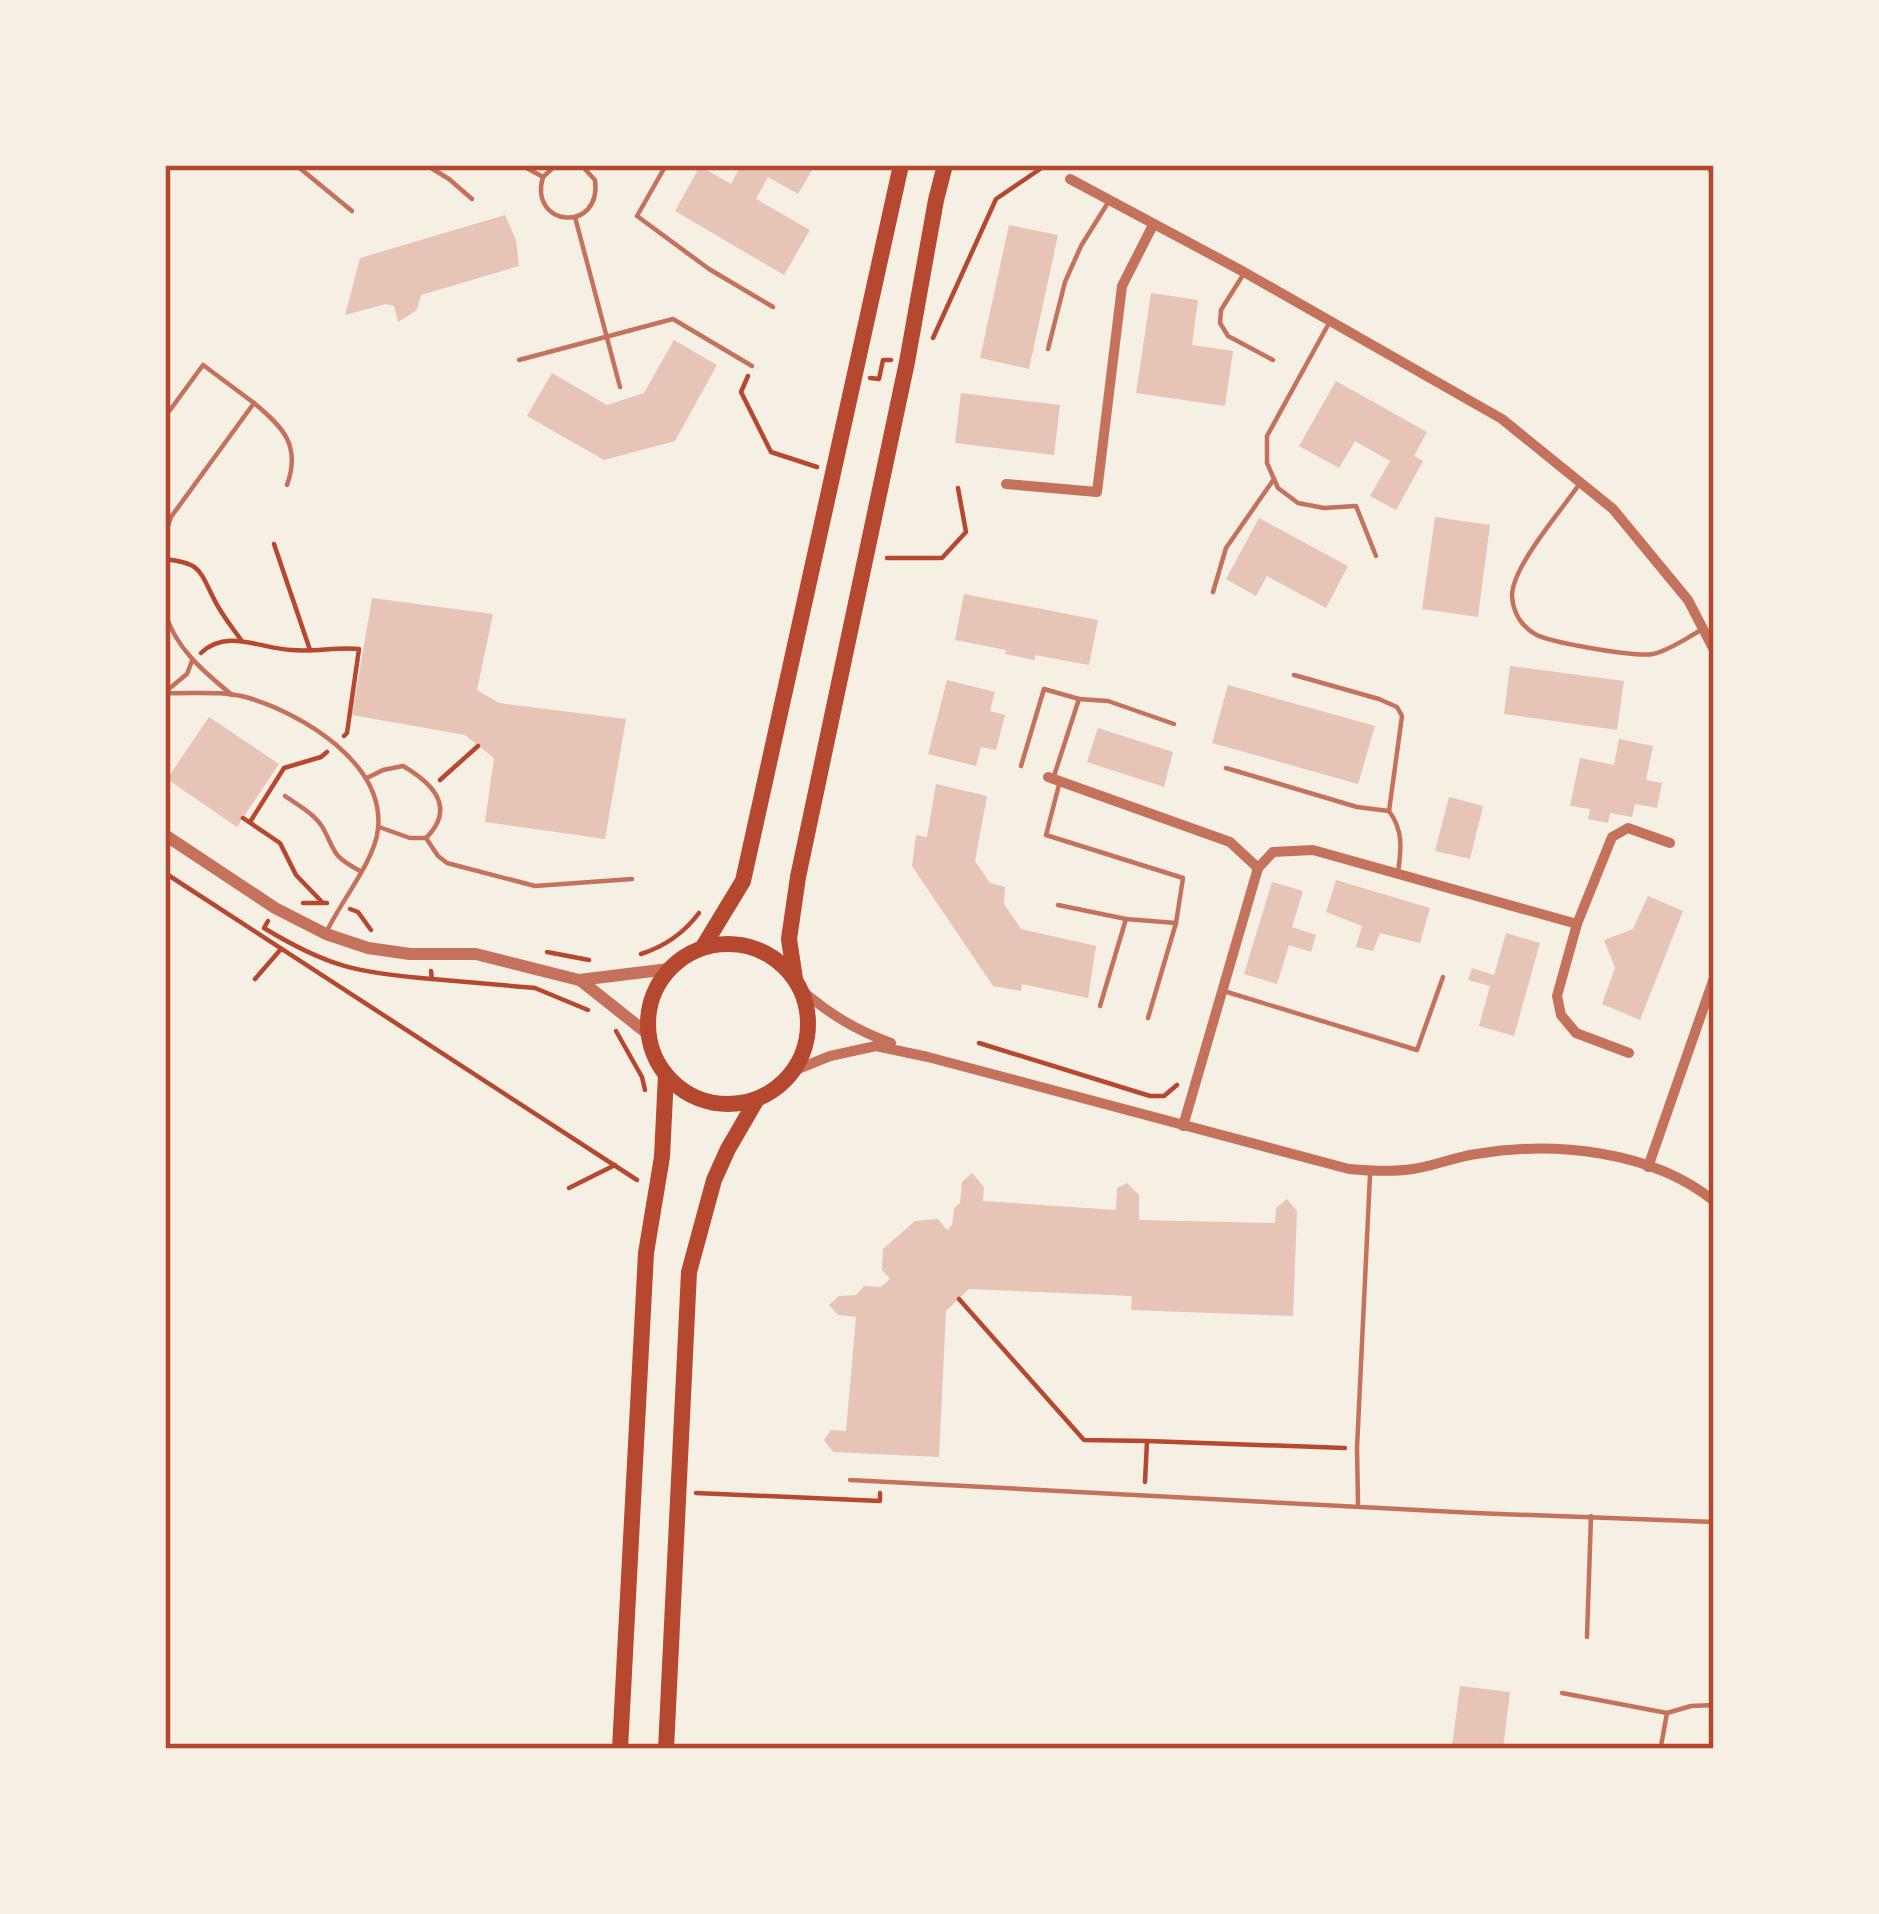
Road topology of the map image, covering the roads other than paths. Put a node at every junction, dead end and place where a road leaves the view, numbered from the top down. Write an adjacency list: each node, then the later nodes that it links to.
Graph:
1 (296, 165): 13 (lane)
2 (428, 165): 11 (lane)
3 (521, 165): 9 (lane)
4 (556, 165): 9 (lane)
5 (582, 165): 14 (lane)
6 (666, 165): 17 (lane)
7 (902, 165): 62 (main road)
8 (945, 165): 67 (main road)
9 (543, 177): 14 (lane)
10 (1070, 179): 12 (street)
11 (472, 200)
12 (1109, 200): 15 (street); 20 (lane)
13 (352, 211)
14 (575, 218): 19 (lane)
15 (1153, 225): 16 (street); 29 (street)
16 (1244, 272): 18 (street); 22 (lane)
17 (773, 307)
18 (1330, 321): 27 (lane); 28 (street)
19 (607, 338): 21 (lane); 23 (lane); 24 (lane)
20 (1048, 350)
21 (519, 360)
22 (1273, 360)
23 (752, 366)
24 (620, 387)
25 (254, 404): 26 (lane); 30 (lane); 31 (lane)
26 (165, 417)
27 (1274, 479): 32 (lane); 33 (lane)
28 (1581, 482): 35 (street); 35 (lane)
29 (1006, 484)
30 (287, 485)
31 (165, 534)
32 (1376, 556)
33 (1213, 592)
34 (165, 612): 37 (lane)
35 (1703, 628): 36 (street)
36 (1714, 650)
37 (192, 661): 39 (lane); 40 (lane)
38 (1294, 675): 48 (lane)
39 (165, 692): 40 (lane)
40 (232, 695): 45 (lane)
41 (1078, 699): 42 (lane); 43 (lane); 46 (lane)
42 (1174, 724)
43 (1021, 766)
44 (1226, 768): 48 (lane)
45 (365, 779): 49 (lane); 51 (lane)
46 (1054, 779): 53 (street); 59 (lane)
47 (285, 796): 54 (lane)
48 (1389, 811): 55 (lane)
49 (379, 826): 51 (lane); 54 (lane)
50 (165, 835): 61 (street)
51 (426, 838): 56 (lane)
52 (1670, 843): 60 (street)
53 (1258, 868): 55 (street); 68 (street)
54 (360, 872): 61 (lane)
55 (1398, 874): 60 (street)
56 (632, 878)
57 (1058, 905): 58 (lane)
58 (1126, 919): 59 (lane); 69 (lane)
59 (1176, 923): 70 (lane)
60 (1576, 924): 72 (street)
61 (326, 934): 66 (street)
62 (703, 946): 63 (main road); 67 (main road)
63 (669, 968): 66 (street); 71 (main road)
64 (1443, 977): 68 (lane)
65 (1714, 978): 78 (street)
66 (579, 980): 71 (street)
67 (797, 984): 73 (street); 74 (main road)
68 (1222, 991): 77 (street)
69 (1100, 1006)
70 (1148, 1018)
71 (648, 1034): 75 (main road)
72 (1629, 1053)
73 (928, 1057): 74 (street); 77 (street)
74 (793, 1071): 76 (main road)
75 (666, 1076): 76 (main road); 90 (main road)
76 (757, 1099): 91 (main road)
77 (1184, 1126): 79 (street)
78 (1648, 1166): 79 (street); 80 (street)
79 (1370, 1172): 82 (lane)
80 (1714, 1201)
81 (850, 1480): 82 (lane)
82 (1358, 1504): 83 (lane)
83 (1591, 1516): 84 (lane); 85 (lane)
84 (1714, 1522)
85 (1587, 1637)
86 (1562, 1693): 88 (lane)
87 (1714, 1705): 88 (lane)
88 (1667, 1713): 89 (lane)
89 (1661, 1746)
90 (620, 1749)
91 (666, 1749)

